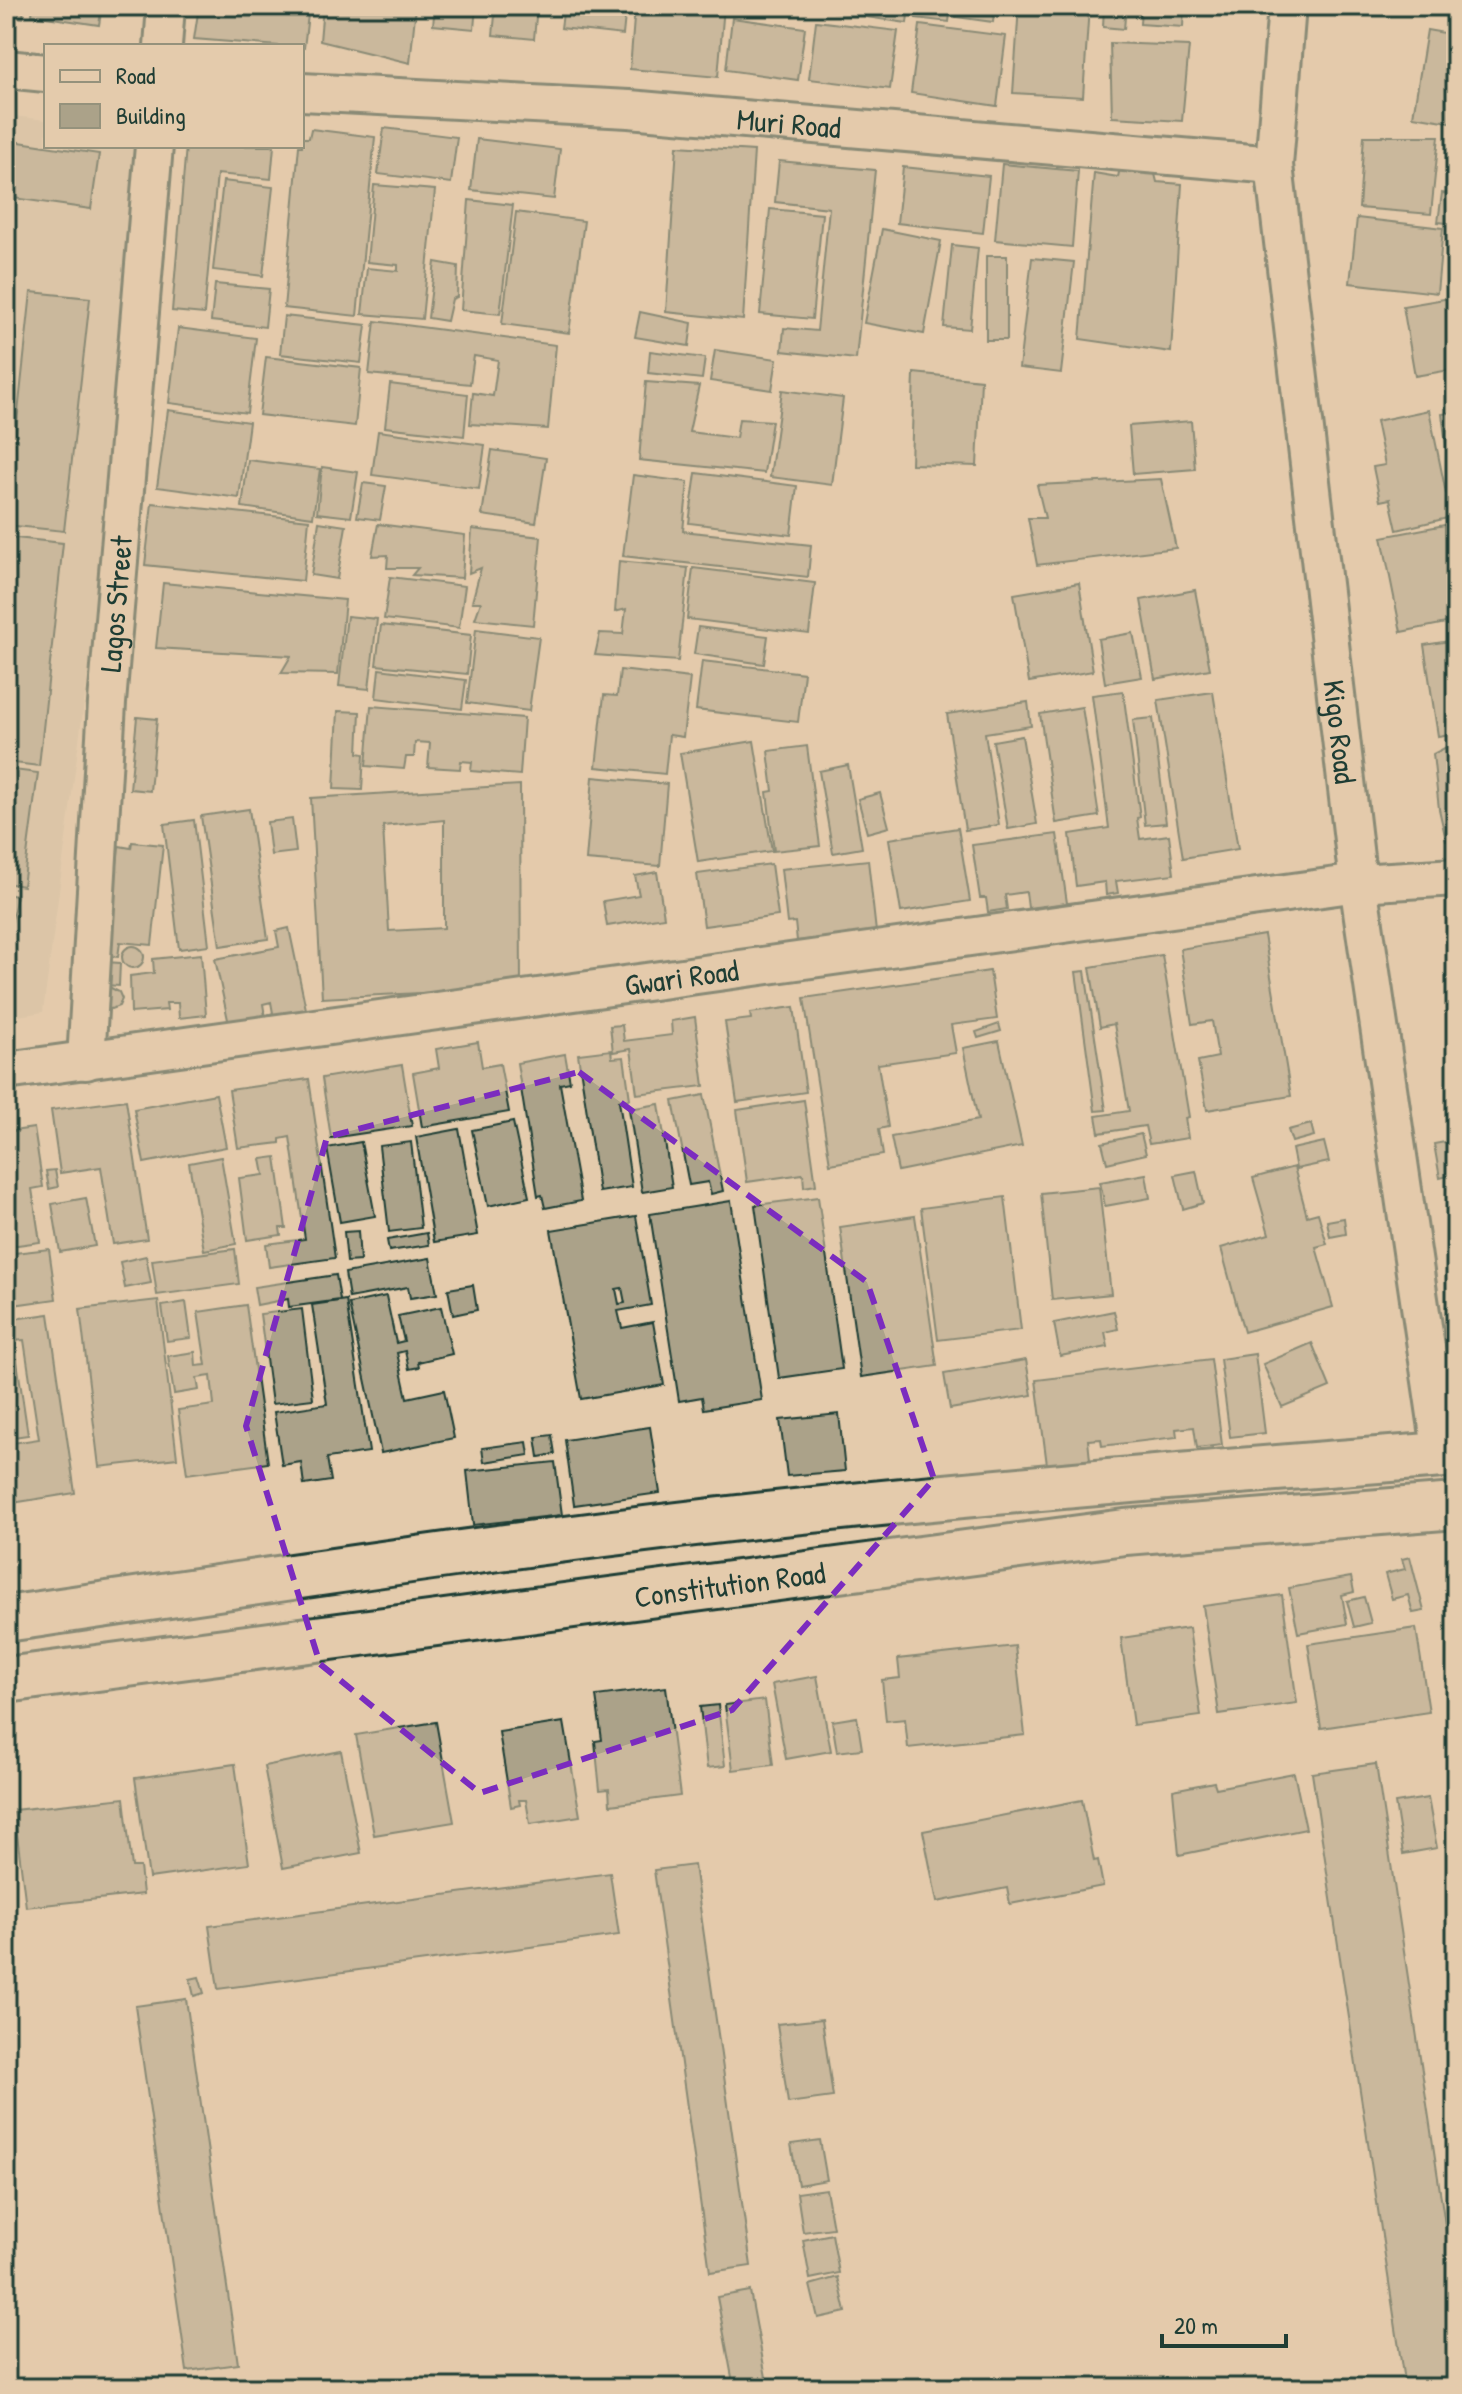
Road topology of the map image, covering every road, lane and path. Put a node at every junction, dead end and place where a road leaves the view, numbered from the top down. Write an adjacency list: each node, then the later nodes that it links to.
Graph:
1 (166, 6): 3 (street)
2 (1287, 6): 8 (street, Kigo Road)
3 (163, 44)
4 (6, 69): 5 (street)
5 (44, 73)
6 (304, 92): 8 (street, Muri Road)
7 (154, 148): 11 (street, Lagos Street)
8 (1274, 165): 10 (street, Kigo Road)
9 (1456, 877): 10 (street, Gwari Road)
10 (1358, 883): 11 (street, Gwari Road); 13 (street, Kigo Road)
11 (86, 1061): 12 (street, Gwari Road)
12 (6, 1071)
13 (1449, 1455): 15 (main road, Constitution Road)
14 (1456, 1506): 16 (main road, Constitution Road)
15 (6, 1619)
16 (6, 1680)

